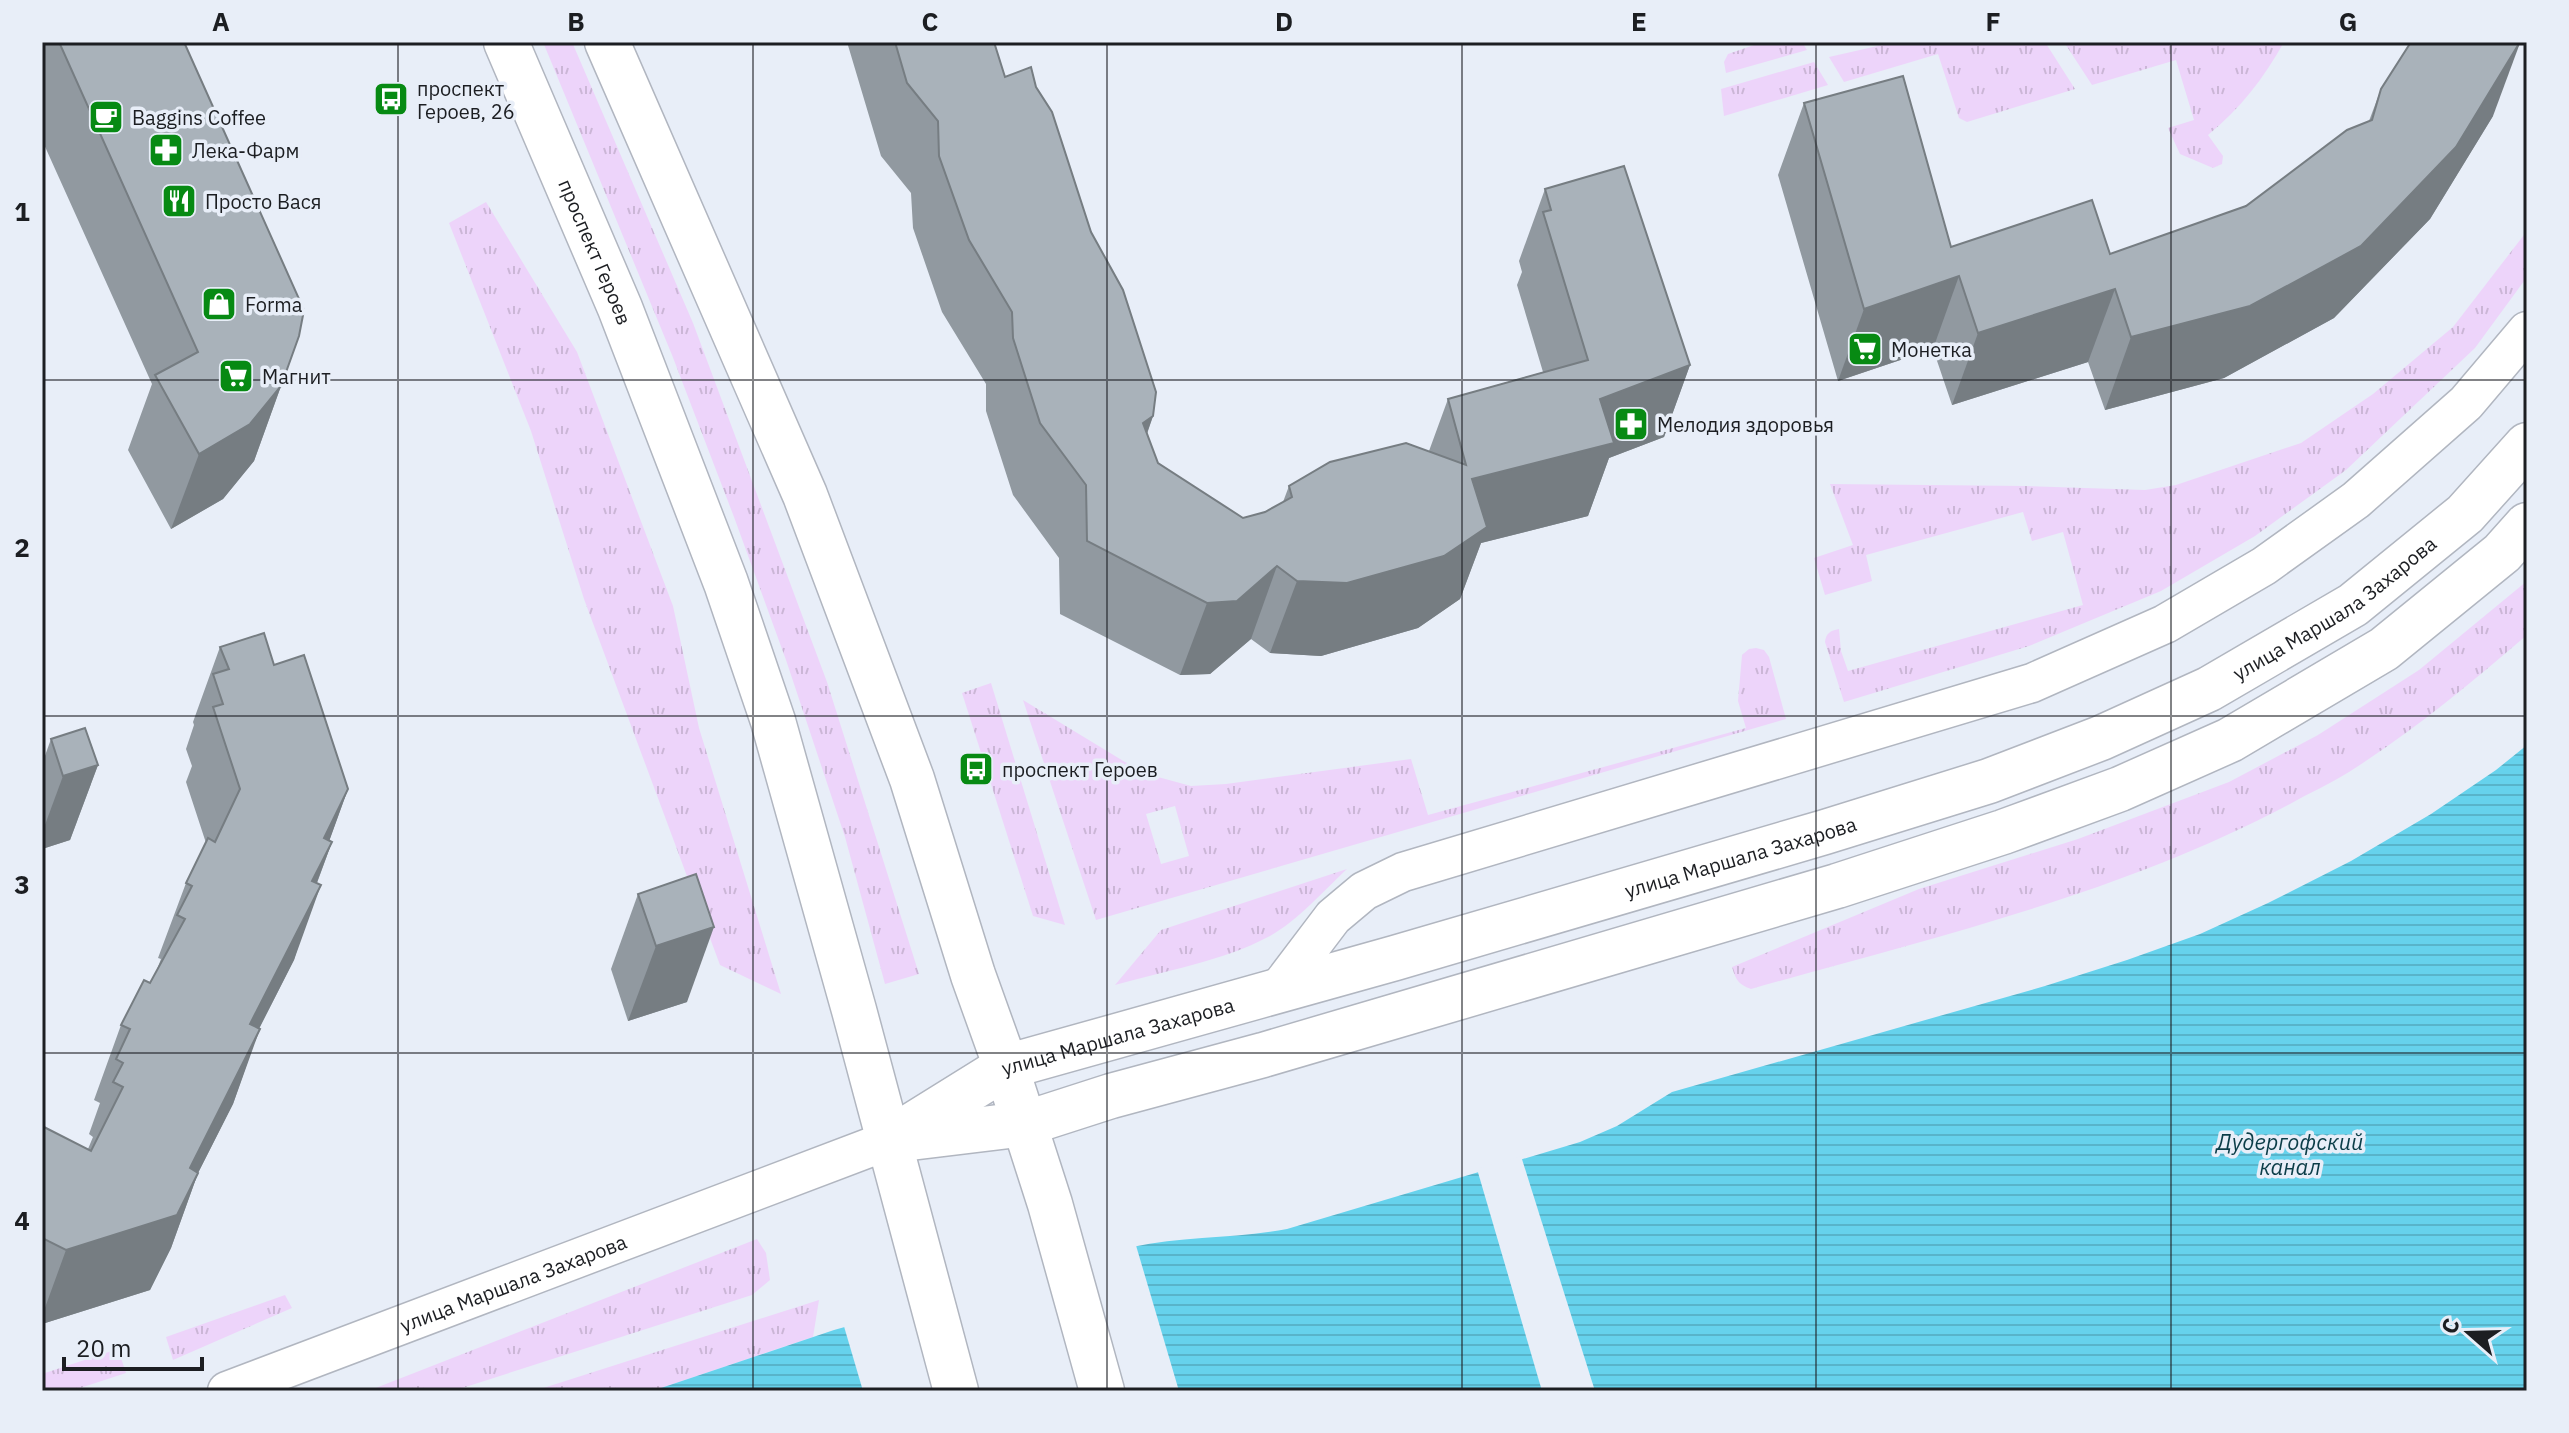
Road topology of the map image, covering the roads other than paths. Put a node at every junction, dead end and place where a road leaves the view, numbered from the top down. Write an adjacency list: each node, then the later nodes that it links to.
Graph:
1 (506, 42): 9 (street, проспект Героев)
2 (607, 42): 7 (street)
3 (2527, 331): 6 (street)
4 (2527, 445): 6 (street, улица Маршала Захарова)
5 (2527, 525): 8 (street, улица Маршала Захарова)
6 (1277, 991): 7 (street, улица Маршала Захарова)
7 (1006, 1067): 8 (street); 9 (street, улица Маршала Захарова)
8 (1024, 1124): 9 (street, улица Маршала Захарова); 12 (street)
9 (887, 1141): 10 (street, улица Маршала Захарова); 11 (street, проспект Героев)
10 (227, 1391)
11 (956, 1391)
12 (1102, 1391)

